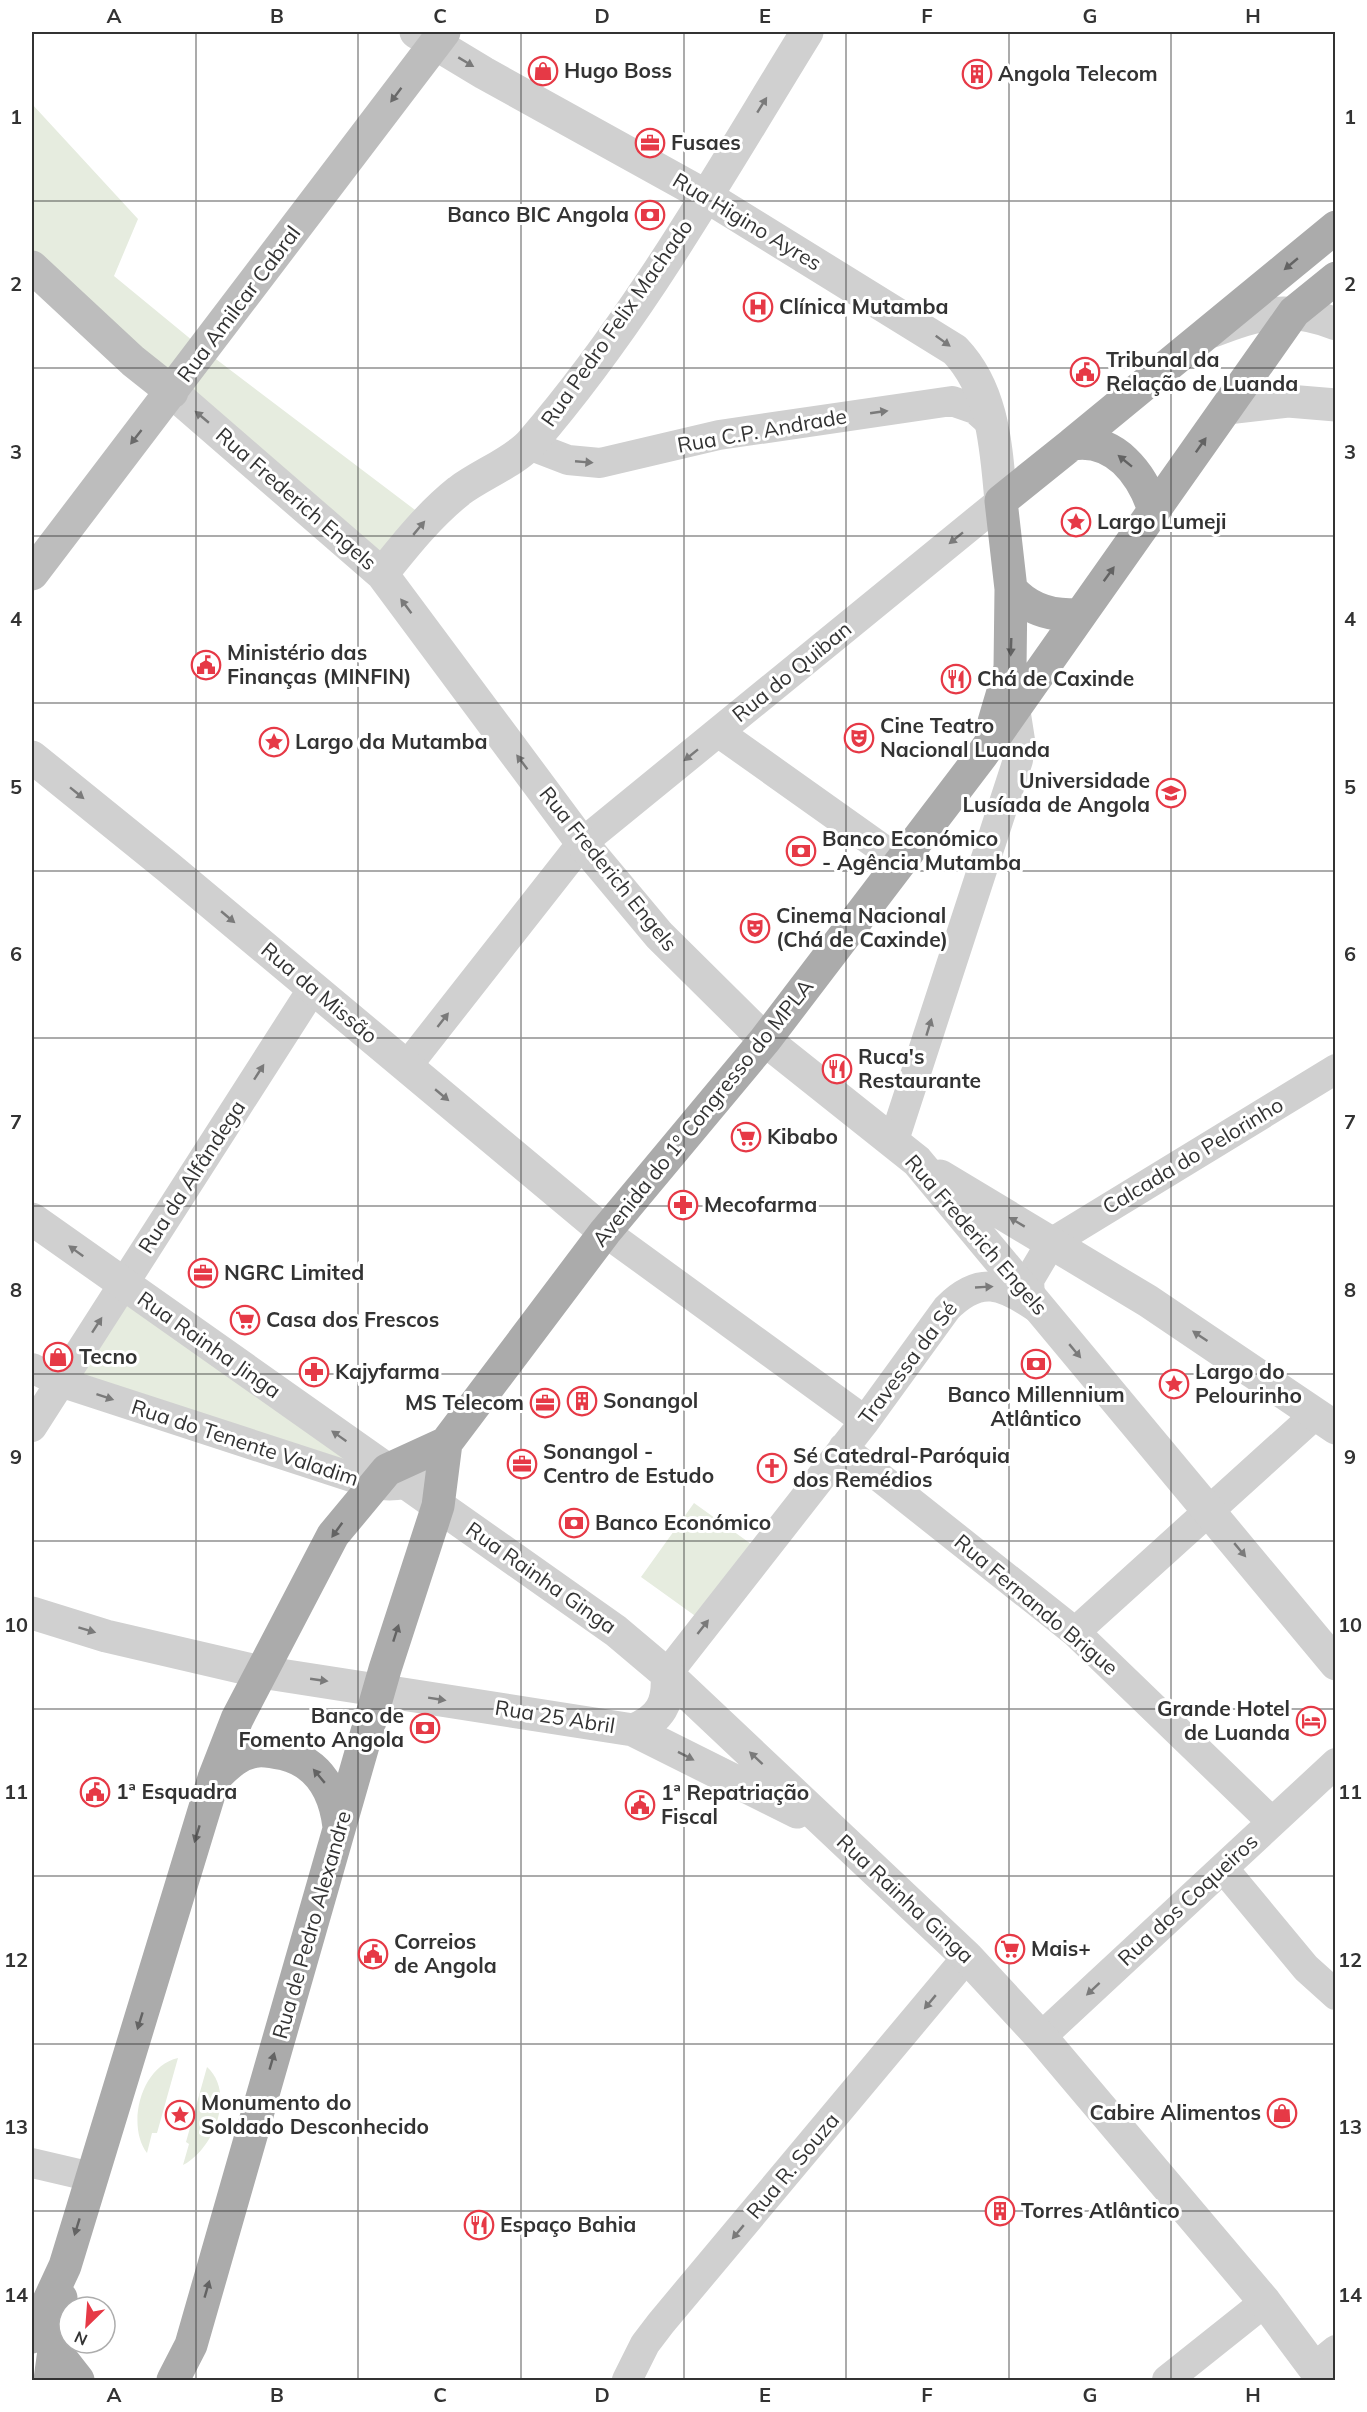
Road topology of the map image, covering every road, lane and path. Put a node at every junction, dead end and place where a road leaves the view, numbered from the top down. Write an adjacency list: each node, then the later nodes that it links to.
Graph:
1 (807, 32): 3 (street, Rua Pedro Felix Machado, one-way to 1)
2 (432, 36): 3 (street, Rua Higino Ayres, one-way to 3); 10 (main road, Rua Amilcar Cabral, one-way to 10)
3 (706, 196): 13 (street, Rua Higino Ayres, one-way to 13); 15 (street, Rua Pedro Felix Machado)
4 (1335, 227): 9 (main road, one-way to 9)
5 (32, 267): 10 (main road)
6 (1335, 278): 7 (main road)
7 (1294, 312): 8 (street); 9 (street); 12 (main road)
8 (1335, 324)
9 (1209, 333): 14 (main road)
10 (172, 392): 18 (main road, Rua Amilcar Cabral, one-way to 18); 19 (street, Rua Frederich Engels, one-way to 10)
11 (1335, 405): 12 (street)
12 (1227, 408): 17 (main road, one-way to 12)
13 (992, 424): 15 (street, Rua C.P. Andrade, one-way to 13); 16 (street, Rua Higino Ayres)
14 (1071, 444): 16 (main road); 17 (main road, one-way to 14)
15 (529, 445): 19 (street, Rua Pedro Felix Machado, one-way to 15)
16 (1000, 489): 20 (main road); 23 (street, Rua do Quiban, one-way to 23)
17 (1154, 510): 21 (main road, one-way to 17)
18 (32, 574)
19 (382, 574): 26 (street, Rua Frederich Engels, one-way to 19)
20 (1011, 589): 21 (main road); 24 (main road, Avenida do 1º Congresso do MPLA, one-way to 24)
21 (1081, 614): 22 (main road, Avenida do 1º Congresso do MPLA)
22 (1015, 708): 24 (main road, Avenida do 1º Congresso do MPLA); 32 (street, one-way to 22)
23 (718, 732): 26 (street, Rua do Quiban, one-way to 26); 27 (street)
24 (982, 755): 27 (main road, Avenida do 1º Congresso do MPLA)
25 (32, 757): 28 (street, Rua da Missão, one-way to 28)
26 (582, 843): 29 (street, Rua Frederich Engels); 30 (street, Rua do Quiban, one-way to 26)
27 (901, 862): 29 (main road, Avenida do 1º Congresso do MPLA)
28 (313, 988): 30 (street, Rua da Missão); 36 (street, Rua da Alfândega, one-way to 28)
29 (765, 1040): 32 (street, Rua Frederich Engels); 34 (main road, Avenida do 1º Congresso do MPLA)
30 (407, 1066): 34 (street, Rua da Missão, one-way to 34)
31 (1335, 1070): 35 (street, Calcada do Pelorinho)
32 (905, 1152): 35 (street, one-way to 32); 37 (street, Rua Frederich Engels)
33 (32, 1219): 36 (street, Rua Rainha Jinga, one-way to 33)
34 (605, 1232): 40 (street); 43 (main road, Avenida do 1º Congresso do MPLA)
35 (1051, 1244): 37 (street); 41 (street, one-way to 35)
36 (123, 1285): 39 (street, Rua da Alfândega, one-way to 36); 45 (street, Rua Rainha Jinga, one-way to 36)
37 (1036, 1304): 40 (street, Travessa da Sé, one-way to 37); 47 (street, Rua Frederich Engels, one-way to 47)
38 (32, 1368): 39 (street, Rua do Tenente Valadim)
39 (60, 1382): 42 (street, Rua da Alfândega); 45 (street, Rua do Tenente Valadim, one-way to 45)
40 (865, 1421): 44 (street, Travessa da Sé)
41 (1326, 1421): 47 (street)
42 (32, 1427)
43 (446, 1443): 45 (main road, Avenida do 1º Congresso do MPLA); 46 (main road, Avenida do 1º Congresso do MPLA)
44 (843, 1448): 49 (street, Rua Fernando Brigue); 52 (street, Travessa da Sé, one-way to 44)
45 (389, 1480): 46 (street, Rua Rainha Ginga); 51 (main road, one-way to 51)
46 (438, 1506): 52 (street, Rua Rainha Ginga); 53 (main road, Rua de Pedro Alexandre, one-way to 46)
47 (1207, 1511): 49 (street); 50 (street, Rua Frederich Engels, one-way to 50)
48 (32, 1613): 51 (street, Rua 25 Abril, one-way to 51)
49 (1075, 1632): 57 (street, Rua Fernando Brigue)
50 (1335, 1664)
51 (261, 1672): 53 (street, Rua 25 Abril, one-way to 53); 56 (main road)
52 (667, 1674): 54 (street); 58 (street, Rua Rainha Ginga, one-way to 52)
53 (379, 1689): 54 (street, Rua 25 Abril, one-way to 54); 59 (main road, Rua de Pedro Alexandre)
54 (633, 1730): 58 (street, Rua 25 Abril, one-way to 58)
55 (1335, 1763): 57 (street, Rua dos Coqueiros)
56 (214, 1778): 59 (main road, one-way to 56); 65 (main road, one-way to 65)
57 (1272, 1822): 60 (street, Rua dos Coqueiros)
58 (829, 1827): 61 (street, Rua Rainha Ginga)
59 (339, 1829): 69 (main road, Rua de Pedro Alexandre, one-way to 59)
60 (1223, 1868): 62 (street); 63 (street, Rua dos Coqueiros, one-way to 63)
61 (967, 1957): 63 (street, Rua Rainha Ginga); 72 (street, Rua R. Souza, one-way to 72)
62 (1335, 1995)
63 (1041, 2037): 66 (street, Rua Rainha Ginga)
64 (32, 2163): 65 (street)
65 (92, 2177): 67 (main road, one-way to 67)
66 (1265, 2302): 68 (street, Rua Rainha Ginga); 73 (street)
67 (44, 2338): 70 (main road); 71 (main road)
68 (1325, 2366)
69 (181, 2371)
70 (50, 2380)
71 (78, 2380)
72 (627, 2380)
73 (1167, 2380)

